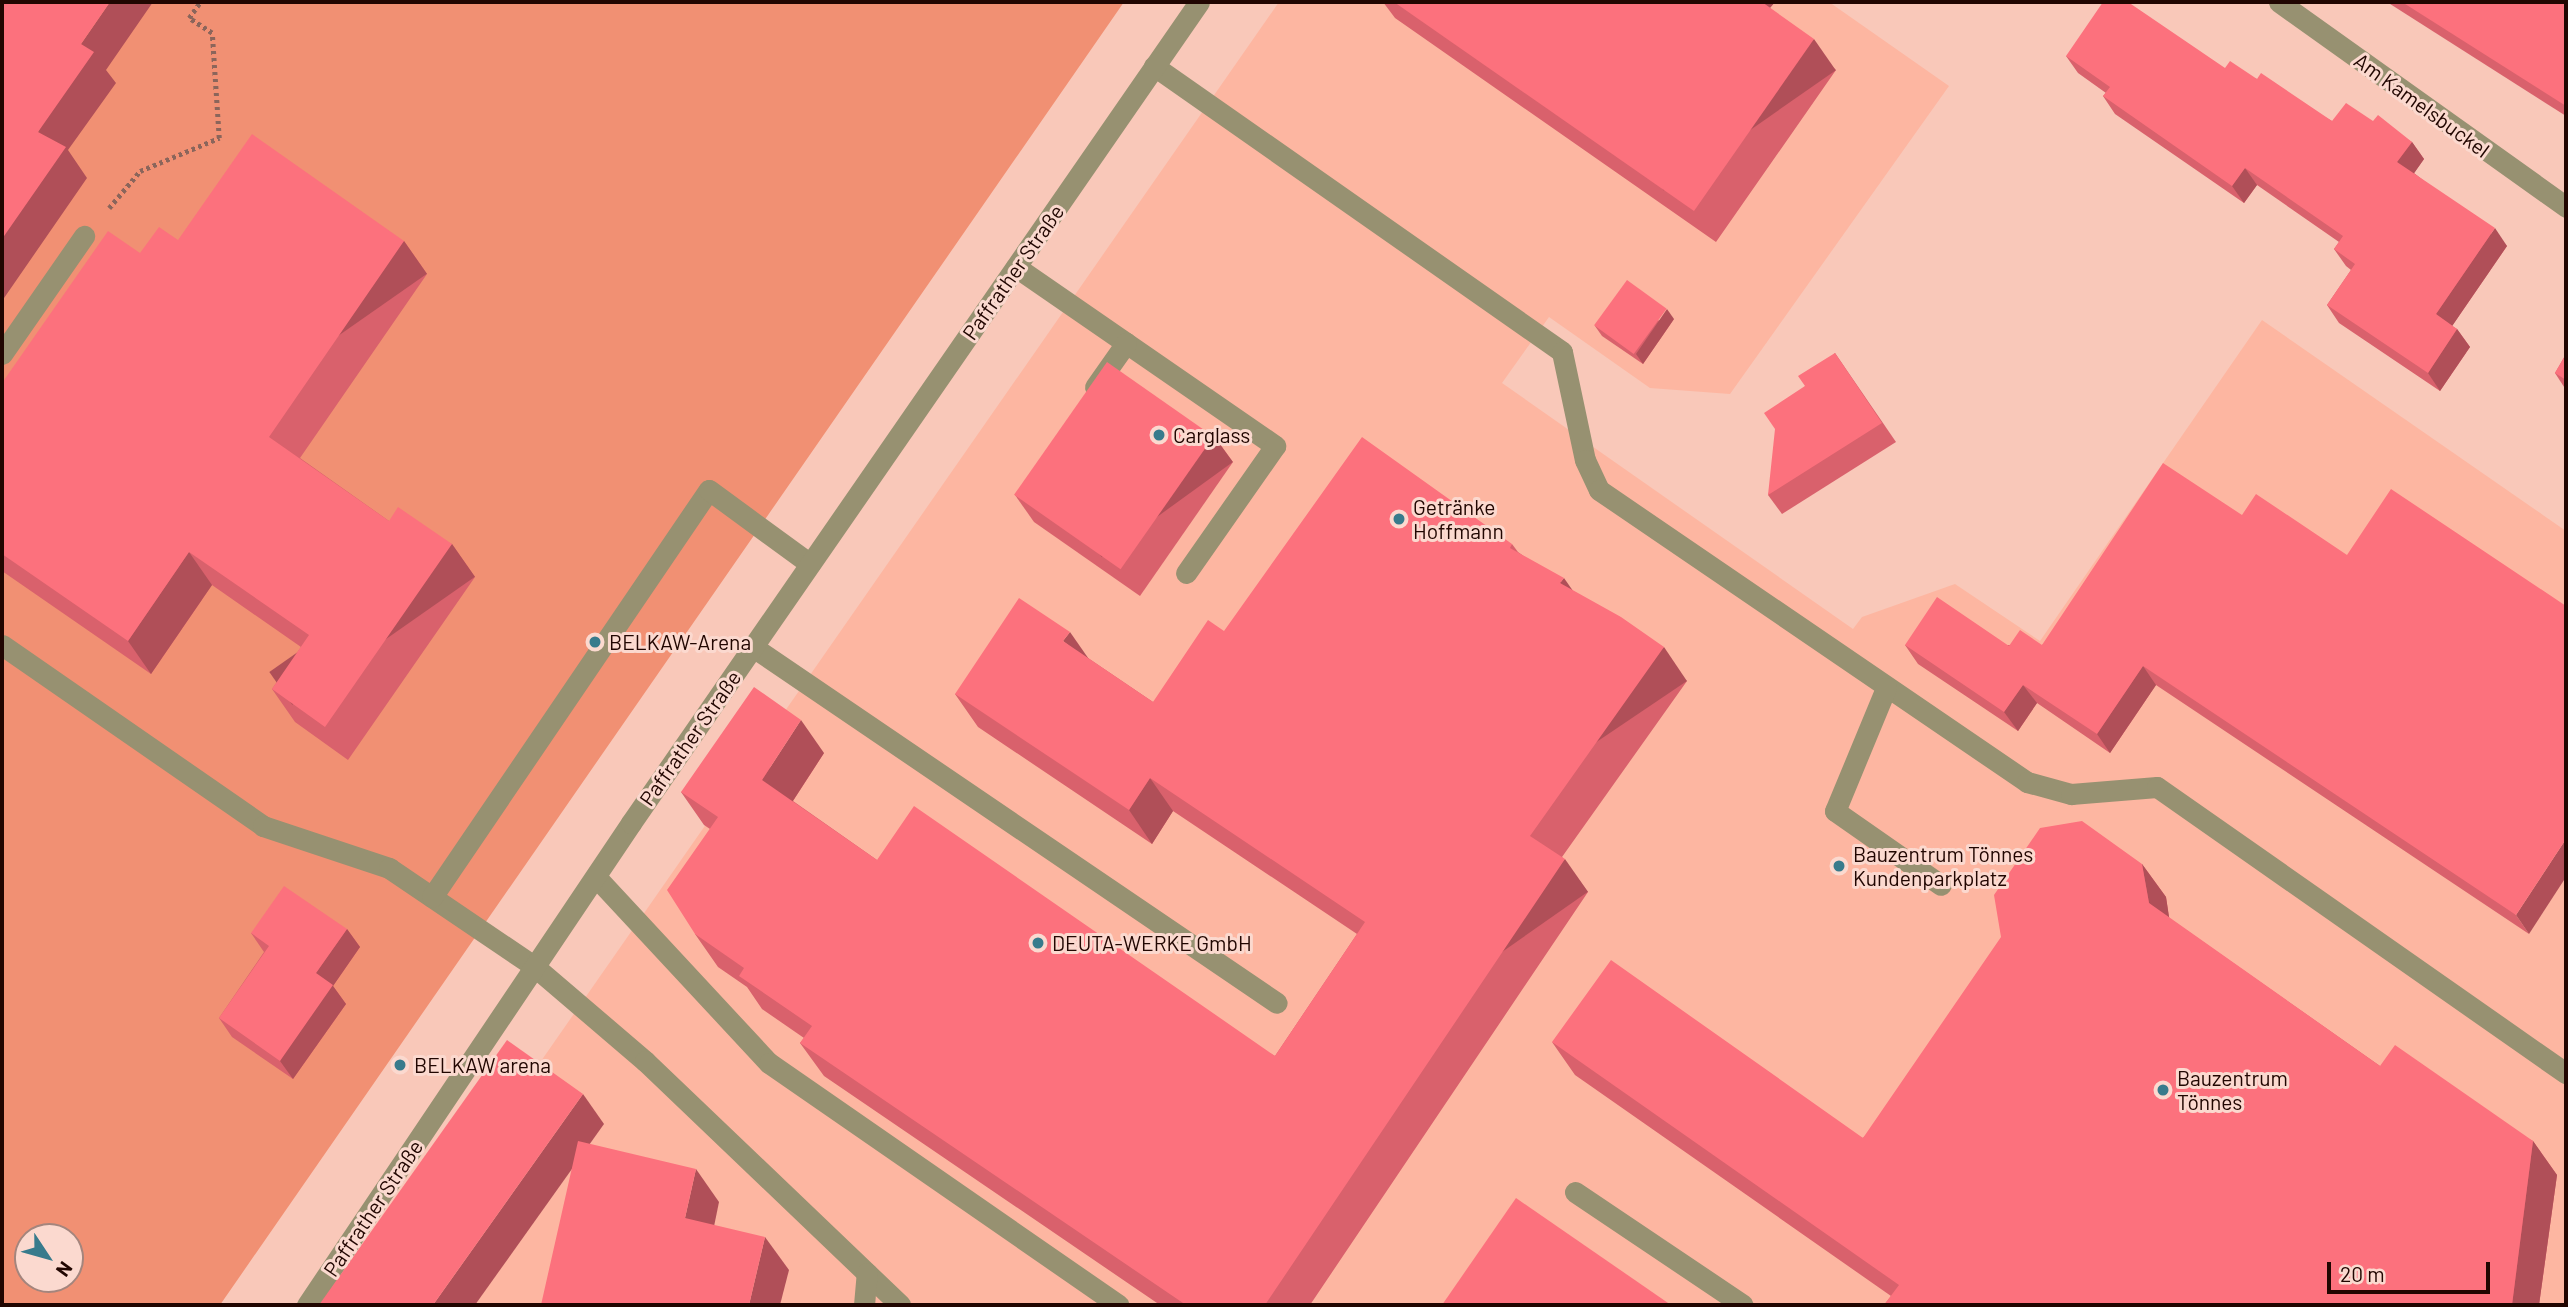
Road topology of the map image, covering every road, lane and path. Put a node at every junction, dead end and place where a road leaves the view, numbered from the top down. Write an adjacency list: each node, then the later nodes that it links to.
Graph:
1 (200, 2): 6 (path)
2 (1199, 2): 4 (street, Paffrather Straße)
3 (2279, 2): 5 (street, Am Kamelsbuckel)
4 (1154, 66): 7 (street, Paffrather Straße); 15 (street)
5 (2566, 207)
6 (84, 236): 9 (street)
7 (1016, 267): 8 (street); 11 (street, Paffrather Straße)
8 (1126, 343): 10 (street); 12 (street)
9 (2, 354)
10 (1086, 400)
11 (810, 564): 14 (street, Paffrather Straße); 18 (street)
12 (1186, 573)
13 (2, 645): 18 (street)
14 (753, 647): 16 (street, Paffrather Straße); 20 (street)
15 (1886, 688): 17 (street); 21 (street)
16 (596, 877): 19 (street, Paffrather Straße); 27 (street)
17 (1941, 885)
18 (432, 897): 19 (street)
19 (535, 967): 23 (street); 24 (street, Paffrather Straße)
20 (1277, 1003)
21 (2566, 1073)
22 (1575, 1192): 28 (street)
23 (867, 1273): 25 (street); 26 (street)
24 (307, 1305)
25 (864, 1305)
26 (900, 1305)
27 (1118, 1305)
28 (1743, 1305)

